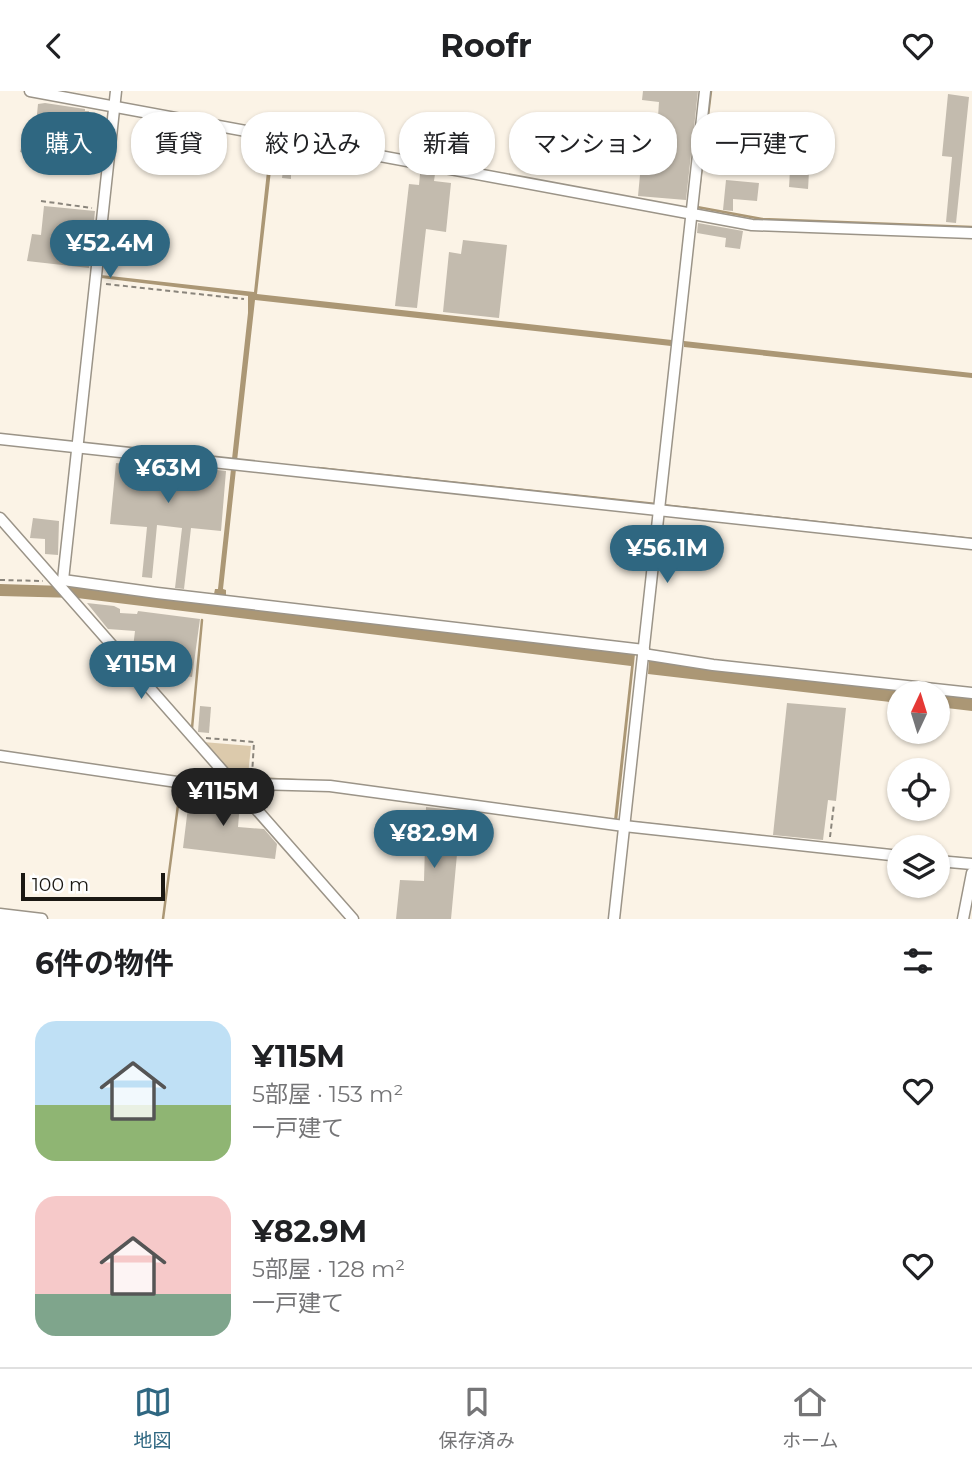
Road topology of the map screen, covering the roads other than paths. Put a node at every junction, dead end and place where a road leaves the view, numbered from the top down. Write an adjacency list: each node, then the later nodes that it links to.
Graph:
1 (30, 91): 4 (street)
2 (116, 91): 4 (street)
3 (705, 91): 5 (street)
4 (114, 108): 5 (street); 8 (street)
5 (692, 214): 6 (street); 9 (street)
6 (972, 233)
7 (0, 439): 8 (street)
8 (76, 448): 9 (street); 12 (street)
9 (660, 510): 11 (street); 13 (street)
10 (0, 518): 12 (street)
11 (972, 544)
12 (58, 582): 13 (street); 16 (street)
13 (643, 654): 14 (street); 17 (street)
14 (972, 693)
15 (0, 756): 16 (street)
16 (234, 783): 17 (street); 24 (street)
17 (624, 826): 18 (street); 25 (street)
18 (887, 855)
19 (950, 862): 20 (street)
20 (972, 865)
21 (972, 873): 26 (street)
22 (0, 914): 23 (street)
23 (42, 919)
24 (353, 919)
25 (614, 919)
26 (963, 919)

